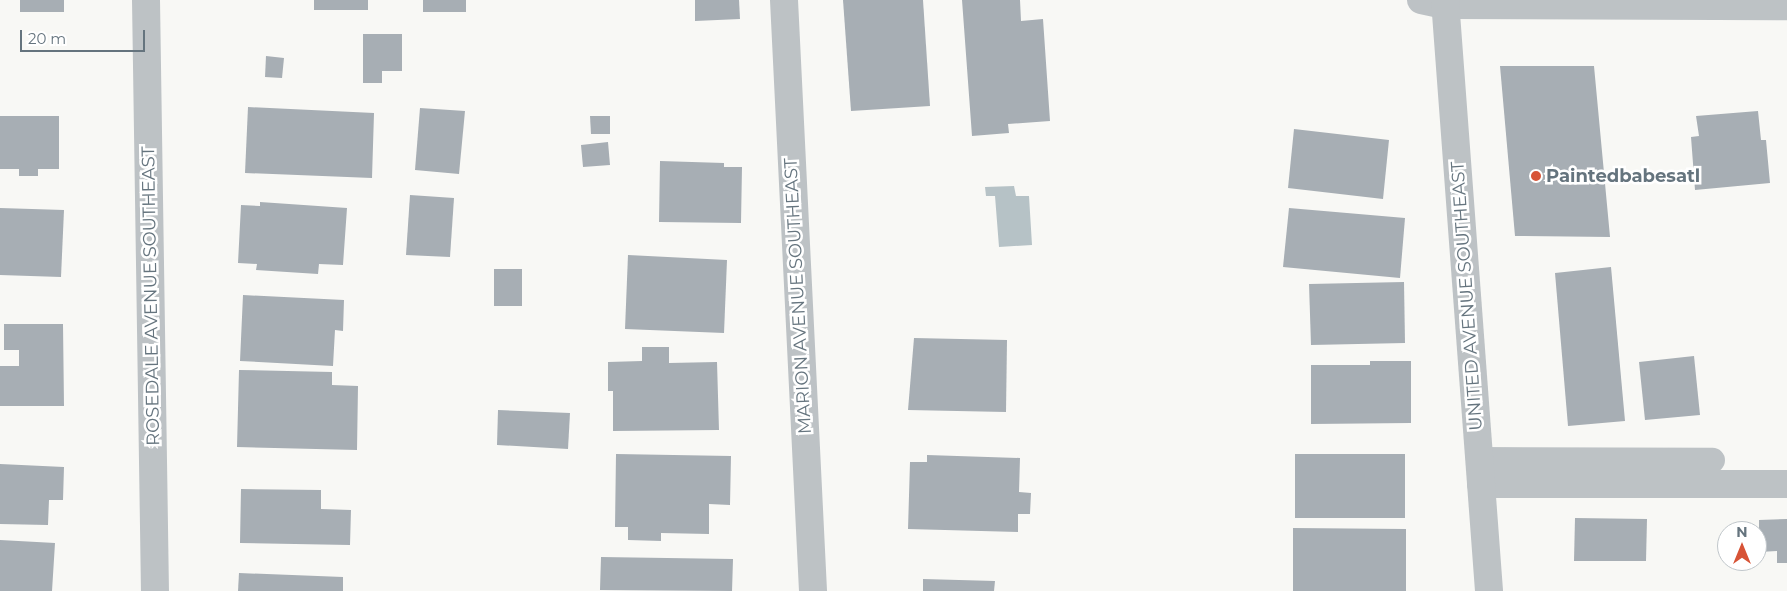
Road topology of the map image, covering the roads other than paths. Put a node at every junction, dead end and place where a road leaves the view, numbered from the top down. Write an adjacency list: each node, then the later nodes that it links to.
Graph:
1 (146, 0): 8 (street, ROSEDALE AVENUE SOUTHEAST)
2 (784, 0): 9 (street, MARION AVENUE SOUTHEAST)
3 (1437, 2): 4 (street); 6 (street, UNITED AVENUE SOUTHEAST)
4 (1787, 6)
5 (1712, 460): 6 (lane)
6 (1480, 471): 7 (street); 10 (street, UNITED AVENUE SOUTHEAST)
7 (1787, 484)
8 (155, 591)
9 (813, 591)
10 (1489, 591)

